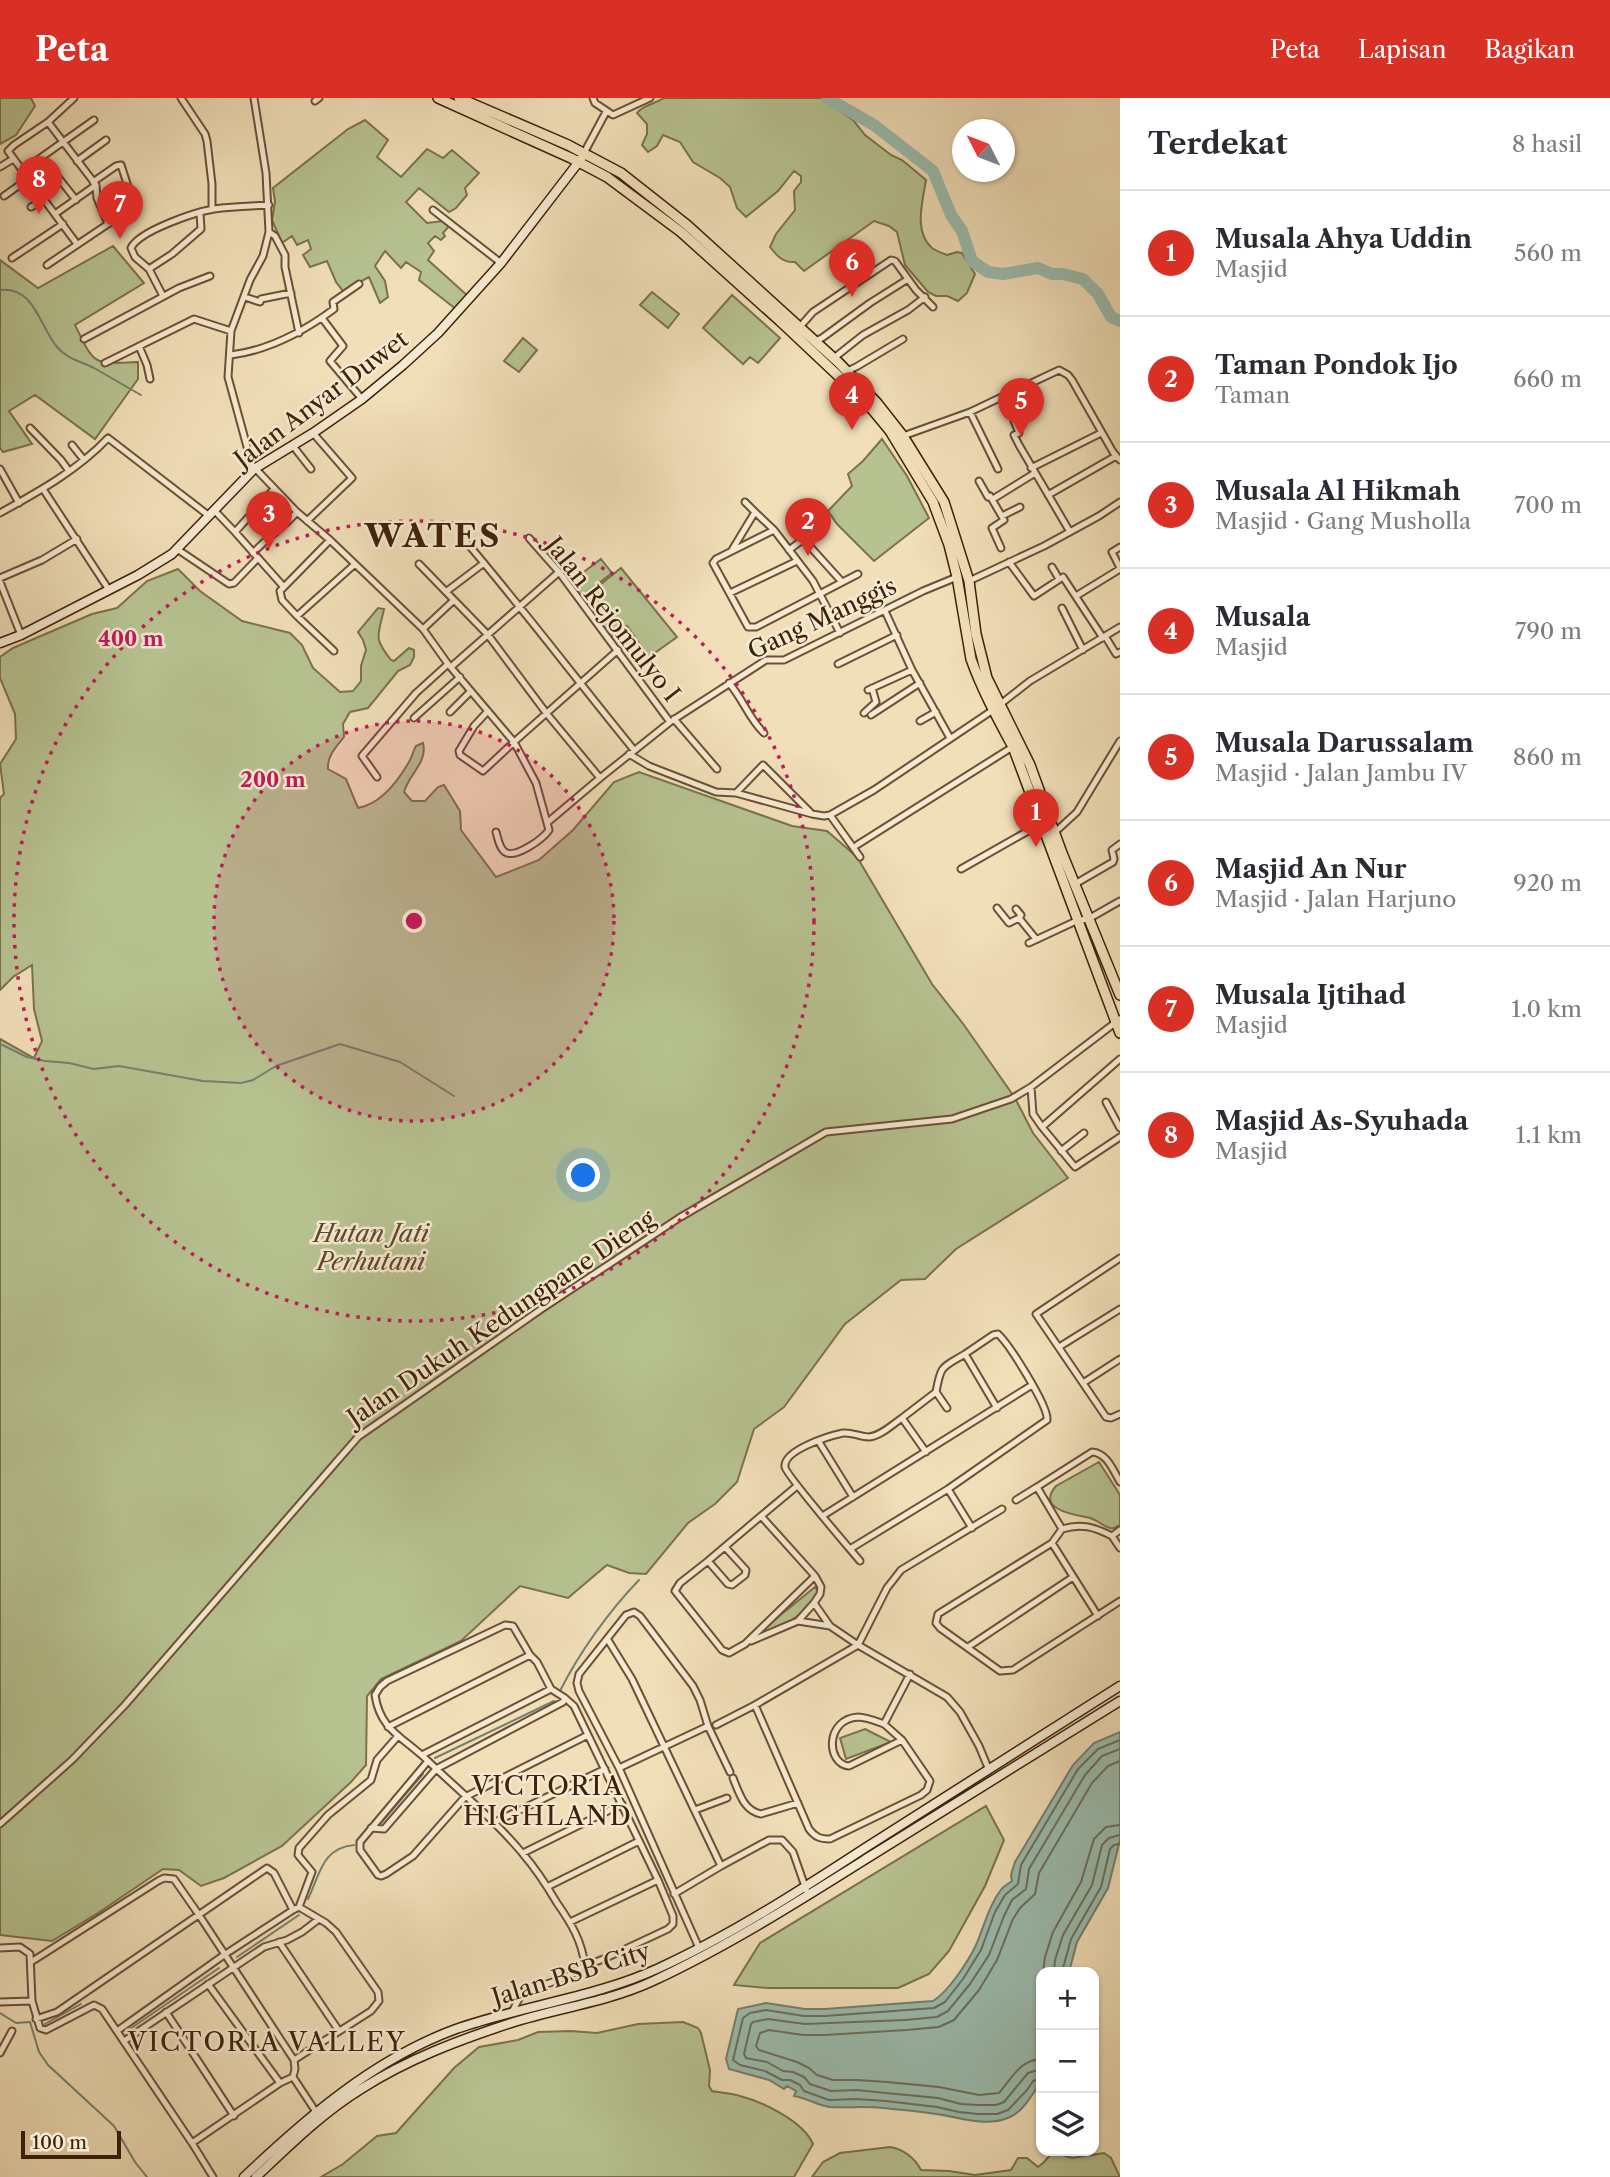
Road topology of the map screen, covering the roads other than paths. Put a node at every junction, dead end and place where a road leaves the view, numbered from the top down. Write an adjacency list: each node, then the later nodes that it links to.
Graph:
1 (181, 98): 26 (street)
2 (254, 98): 24 (street)
3 (438, 98): 14 (main road)
4 (459, 98): 14 (main road)
5 (593, 98): 8 (street)
6 (650, 98): 8 (street)
7 (71, 99): 10 (street)
8 (607, 111): 14 (street)
9 (94, 120): 12 (street)
10 (48, 122): 12 (street); 15 (street)
11 (106, 140): 16 (street)
12 (62, 142): 13 (street); 16 (street)
13 (42, 157): 18 (street); 23 (street)
14 (581, 158): 35 (street, Jalan Anyar Duwet); 48 (main road)
15 (13, 159): 17 (street); 18 (street)
16 (77, 161): 20 (street)
17 (0, 167)
18 (22, 171): 19 (street)
19 (28, 179): 21 (street); 22 (street)
20 (94, 183): 23 (street); 31 (street); 31 (street)
21 (4, 196)
22 (44, 200): 25 (street); 29 (street)
23 (76, 200): 29 (street)
24 (269, 205): 26 (street); 32 (street)
25 (31, 207)
26 (212, 209): 28 (street)
27 (433, 210): 35 (street)
28 (200, 213): 37 (street); 37 (street)
29 (55, 214): 30 (street)
30 (63, 224): 33 (street); 34 (street)
31 (108, 224): 33 (street)
32 (269, 232): 41 (street); 43 (street)
33 (77, 244): 36 (street)
34 (12, 258)
35 (501, 263): 60 (street, Jalan Anyar Duwet)
36 (47, 265)
37 (149, 269): 42 (street)
38 (210, 275): 42 (street)
39 (908, 279): 44 (street); 48 (street); 52 (street)
40 (359, 284): 46 (street)
41 (291, 293): 43 (street); 49 (street)
42 (163, 296): 50 (street)
43 (245, 297): 47 (street)
44 (925, 297): 45 (street); 55 (street)
45 (933, 307)
46 (322, 318): 49 (street); 60 (street)
47 (231, 331): 53 (street); 54 (street)
48 (797, 331): 52 (main road); 70 (main road)
49 (299, 333): 54 (street)
50 (83, 339)
51 (903, 340): 57 (street)
52 (815, 341): 55 (main road)
53 (139, 346): 56 (street); 58 (street)
54 (231, 355): 72 (street)
55 (834, 358): 57 (main road)
56 (105, 363)
57 (847, 370): 65 (main road)
58 (150, 379)
59 (1003, 396): 61 (street); 64 (street); 76 (street)
60 (362, 399): 63 (street, Jalan Anyar Duwet)
61 (970, 412): 65 (street); 74 (street)
62 (30, 428): 75 (street)
63 (313, 433): 67 (street, Jalan Anyar Duwet); 91 (street)
64 (1101, 433): 68 (street); 76 (street)
65 (903, 436): 70 (main road)
66 (72, 445): 69 (street)
67 (293, 446): 72 (street, Jalan Anyar Duwet); 73 (street)
68 (1118, 458): 80 (street)
69 (84, 460): 75 (street); 86 (street)
70 (917, 465): 114 (main road)
71 (0, 469): 84 (street)
72 (254, 469): 79 (street); 86 (street, Jalan Anyar Duwet)
73 (311, 469)
74 (998, 469)
75 (69, 471): 78 (street)
76 (1033, 471): 80 (street); 81 (street)
77 (979, 481): 81 (street)
78 (43, 489): 84 (street); 97 (street)
79 (274, 489): 87 (street); 93 (street)
80 (1048, 495): 94 (street)
81 (993, 499): 90 (street)
82 (745, 502): 88 (street)
83 (1120, 502): 94 (street, Gang Manggis)
84 (19, 503): 89 (street)
85 (1020, 506): 90 (street)
86 (211, 512): 93 (street); 101 (street, Jalan Anyar Duwet)
87 (297, 512): 91 (street); 104 (street)
88 (755, 512): 92 (street); 103 (street)
89 (0, 513)
90 (1002, 516): 100 (street)
91 (307, 521): 98 (street)
92 (774, 530): 102 (street); 103 (street)
93 (235, 532): 104 (street)
94 (1070, 532): 106 (street, Gang Manggis)
95 (462, 537): 107 (street)
96 (529, 538): 112 (street, Jalan Rejomulyo I)
97 (77, 539): 116 (street); 119 (street)
98 (330, 540): 108 (street); 118 (street)
99 (1120, 547): 111 (street)
100 (1000, 548)
101 (177, 549): 104 (street); 119 (street, Jalan Anyar Duwet)
102 (789, 550): 105 (street); 117 (street)
103 (731, 551): 121 (street)
104 (256, 555): 118 (street)
105 (797, 561): 121 (street); 122 (street)
106 (1009, 562): 114 (street, Gang Manggis); 115 (street)
107 (484, 563): 120 (street); 125 (street)
108 (355, 564): 128 (street); 130 (street)
109 (419, 564): 120 (street)
110 (1052, 567): 115 (street)
111 (1120, 569): 123 (street)
112 (559, 572): 125 (street); 137 (street, Jalan Rejomulyo I)
113 (858, 574): 117 (street)
114 (963, 579): 127 (street, Gang Manggis); 149 (main road)
115 (1059, 579): 123 (street)
116 (0, 580): 132 (street)
117 (842, 582): 122 (street)
118 (283, 586): 128 (street)
119 (109, 590): 132 (street, Jalan Anyar Duwet)
120 (447, 591): 124 (street)
121 (730, 593): 122 (street)
122 (820, 593): 131 (street)
123 (1076, 596): 135 (street)
124 (454, 600): 130 (street); 133 (street)
125 (521, 607): 133 (street); 145 (street)
126 (1062, 608): 138 (street)
127 (885, 611): 131 (street, Gang Manggis); 134 (street)
128 (297, 616): 139 (street)
129 (1120, 627): 135 (street)
130 (423, 629): 142 (street)
131 (839, 633): 146 (street, Gang Manggis)
132 (21, 635): 136 (street, Jalan Anyar Duwet)
133 (488, 635): 142 (street); 153 (street)
134 (897, 635): 141 (street); 143 (street)
135 (1104, 637): 138 (street); 140 (street)
136 (0, 643)
137 (618, 650): 145 (street); 157 (street, Jalan Rejomulyo I)
138 (1083, 650): 149 (street)
139 (334, 652)
140 (1120, 652)
141 (838, 664)
142 (450, 666): 144 (street); 166 (street)
143 (912, 670): 147 (street); 154 (street)
144 (460, 677): 148 (street); 156 (street)
145 (580, 683): 153 (street); 164 (street)
146 (730, 683): 157 (street, Gang Manggis); 159 (street)
147 (920, 683): 152 (street); 155 (street)
148 (471, 691): 150 (street); 151 (street)
149 (996, 707): 160 (street); 163 (main road)
150 (488, 711): 162 (street); 162 (street)
151 (450, 712)
152 (936, 712): 158 (street); 160 (street)
153 (547, 713): 162 (street); 167 (street)
154 (864, 713)
155 (871, 715)
156 (414, 718)
157 (672, 720): 164 (street, Gang Manggis); 165 (street, Jalan Rejomulyo I)
158 (920, 721)
159 (764, 733)
160 (950, 738): 170 (street)
161 (1120, 741): 175 (street)
162 (513, 742): 172 (street)
163 (1016, 745): 171 (main road); 173 (main road); 177 (street)
164 (632, 752): 167 (street, Gang Manggis); 168 (street)
165 (717, 769)
166 (377, 777)
167 (600, 778): 172 (street, Gang Manggis)
168 (736, 793): 169 (street); 169 (street)
169 (812, 814): 170 (street)
170 (830, 815): 178 (street)
171 (1051, 819): 173 (street); 175 (main road)
172 (548, 822): 174 (street)
173 (1041, 823): 175 (main road); 179 (street)
174 (496, 832)
175 (1051, 835): 180 (main road); 186 (main road)
176 (1120, 844): 180 (street)
177 (857, 845)
178 (860, 857)
179 (961, 869)
180 (1075, 884): 185 (main road)
181 (1120, 901): 185 (street)
182 (997, 908): 184 (street)
183 (1016, 909): 184 (street)
184 (1019, 918): 187 (street)
185 (1090, 918): 186 (street); 189 (main road)
186 (1077, 921): 187 (street); 190 (main road)
187 (1036, 939): 188 (street)
188 (1029, 943)
189 (1119, 992): 190 (street)
190 (1106, 997): 191 (main road)
191 (1118, 1020): 192 (main road); 194 (street, Jalan Dukuh Kedungpane Dieng)
192 (1120, 1032)
193 (1120, 1059): 196 (street)
194 (1031, 1087): 196 (street); 273 (street, Jalan Dukuh Kedungpane Dieng)
195 (1106, 1102): 197 (street)
196 (1042, 1127): 200 (street)
197 (1120, 1128)
198 (1084, 1133): 200 (street)
199 (1120, 1137): 200 (street)
200 (1061, 1151)
201 (1120, 1258): 203 (street)
202 (1120, 1309): 203 (street)
203 (1059, 1347): 206 (street)
204 (965, 1354): 207 (street); 208 (street); 210 (street)
205 (1120, 1359): 206 (street)
206 (1083, 1383): 211 (street)
207 (1032, 1385): 210 (street); 218 (street)
208 (936, 1392): 209 (street); 212 (street)
209 (947, 1408)
210 (997, 1408): 214 (street)
211 (1120, 1414)
212 (902, 1418): 213 (street); 214 (street)
213 (819, 1442): 216 (street); 219 (street)
214 (926, 1452): 219 (street)
215 (1120, 1482): 217 (street)
216 (797, 1486): 222 (street); 223 (street)
217 (1037, 1487): 220 (street); 225 (street)
218 (948, 1489): 224 (street); 231 (street)
219 (853, 1497): 223 (street)
220 (1016, 1500)
221 (1002, 1509): 224 (street)
222 (761, 1516): 229 (street); 234 (street)
223 (824, 1516): 231 (street)
224 (972, 1528): 243 (street)
225 (1062, 1529): 227 (street); 228 (street)
226 (1120, 1530): 227 (street)
227 (1112, 1536): 230 (street)
228 (1052, 1543): 235 (street); 244 (street)
229 (725, 1547): 232 (street); 232 (street)
230 (1120, 1548)
231 (850, 1549): 233 (street)
232 (708, 1561): 242 (street)
233 (860, 1561)
234 (815, 1577): 237 (street); 242 (street)
235 (1073, 1577): 238 (street); 244 (street)
236 (1120, 1601): 238 (street)
237 (814, 1603): 239 (street); 240 (street)
238 (1098, 1616): 244 (street)
239 (798, 1621): 240 (street); 242 (street)
240 (830, 1626): 243 (street)
241 (608, 1640): 254 (street); 259 (street); 262 (street)
242 (745, 1644)
243 (858, 1645): 246 (street); 251 (street)
244 (968, 1647)
245 (530, 1655): 248 (street); 255 (street); 255 (street)
246 (910, 1674): 252 (street); 265 (street)
247 (1120, 1686): 265 (street, Jalan BSB City)
248 (551, 1689): 249 (street); 260 (street)
249 (565, 1698): 256 (street); 263 (street)
250 (1120, 1701): 266 (street, Jalan BSB City)
251 (755, 1705): 253 (street); 269 (street)
252 (884, 1724): 258 (street); 258 (street)
253 (716, 1725)
254 (708, 1726): 259 (street); 269 (street)
255 (388, 1727): 257 (street)
256 (588, 1735): 264 (street); 267 (street)
257 (398, 1736): 260 (street); 282 (street)
258 (902, 1740): 269 (street)
259 (664, 1747): 262 (street); 271 (street)
260 (422, 1755): 261 (street)
261 (428, 1761): 263 (street); 274 (street)
262 (619, 1768): 281 (street)
263 (436, 1769): 267 (street); 274 (street)
264 (605, 1769): 270 (street); 272 (street)
265 (989, 1770): 266 (street); 280 (street, Jalan BSB City)
266 (993, 1780): 280 (street, Jalan BSB City)
267 (466, 1797): 272 (street); 274 (street)
268 (727, 1798): 271 (street)
269 (798, 1803)
270 (622, 1804): 275 (street); 276 (street)
271 (695, 1810): 277 (street)
272 (493, 1823): 276 (street)
273 (0, 1824)
274 (371, 1828)
275 (639, 1841): 278 (street); 279 (street)
276 (523, 1853): 279 (street)
277 (721, 1866): 280 (street); 281 (street)
278 (658, 1880): 285 (street); 291 (street)
279 (547, 1887): 285 (street)
280 (806, 1891): 288 (street, Jalan BSB City); 301 (street, Jalan BSB City)
281 (674, 1894): 288 (street)
282 (296, 1908): 283 (street); 284 (street); 289 (street)
283 (199, 1915): 289 (street); 290 (street); 300 (street)
284 (319, 1919): 286 (street); 304 (street)
285 (570, 1922): 291 (street)
286 (279, 1942): 292 (street); 304 (street)
287 (0, 1948): 290 (street)
288 (699, 1948): 297 (street, Jalan BSB City)
289 (224, 1955): 292 (street); 303 (street)
290 (31, 1962): 295 (street)
291 (585, 1966): 294 (street)
292 (232, 1968): 293 (street); 307 (street)
293 (208, 1984): 299 (street); 309 (street)
294 (524, 1991): 297 (street); 298 (street)
295 (33, 2001): 296 (street); 300 (street)
296 (0, 2002)
297 (526, 2008): 298 (street, Jalan BSB City)
298 (512, 2011): 301 (street); 310 (street, Jalan BSB City)
299 (166, 2012): 305 (street); 311 (street)
300 (36, 2019): 303 (street)
301 (514, 2022): 310 (street, Jalan BSB City)
302 (12, 2031): 306 (street)
303 (117, 2031): 305 (street)
304 (339, 2031): 307 (street)
305 (124, 2041): 312 (street)
306 (1, 2051)
307 (294, 2060): 308 (street)
308 (293, 2077): 309 (street); 310 (street)
309 (280, 2083): 311 (street)
310 (318, 2115): 314 (street, Jalan BSB City); 315 (street, Jalan BSB City)
311 (234, 2116): 312 (street)
312 (192, 2143): 313 (street)
313 (213, 2177)
314 (244, 2177)
315 (256, 2177)

